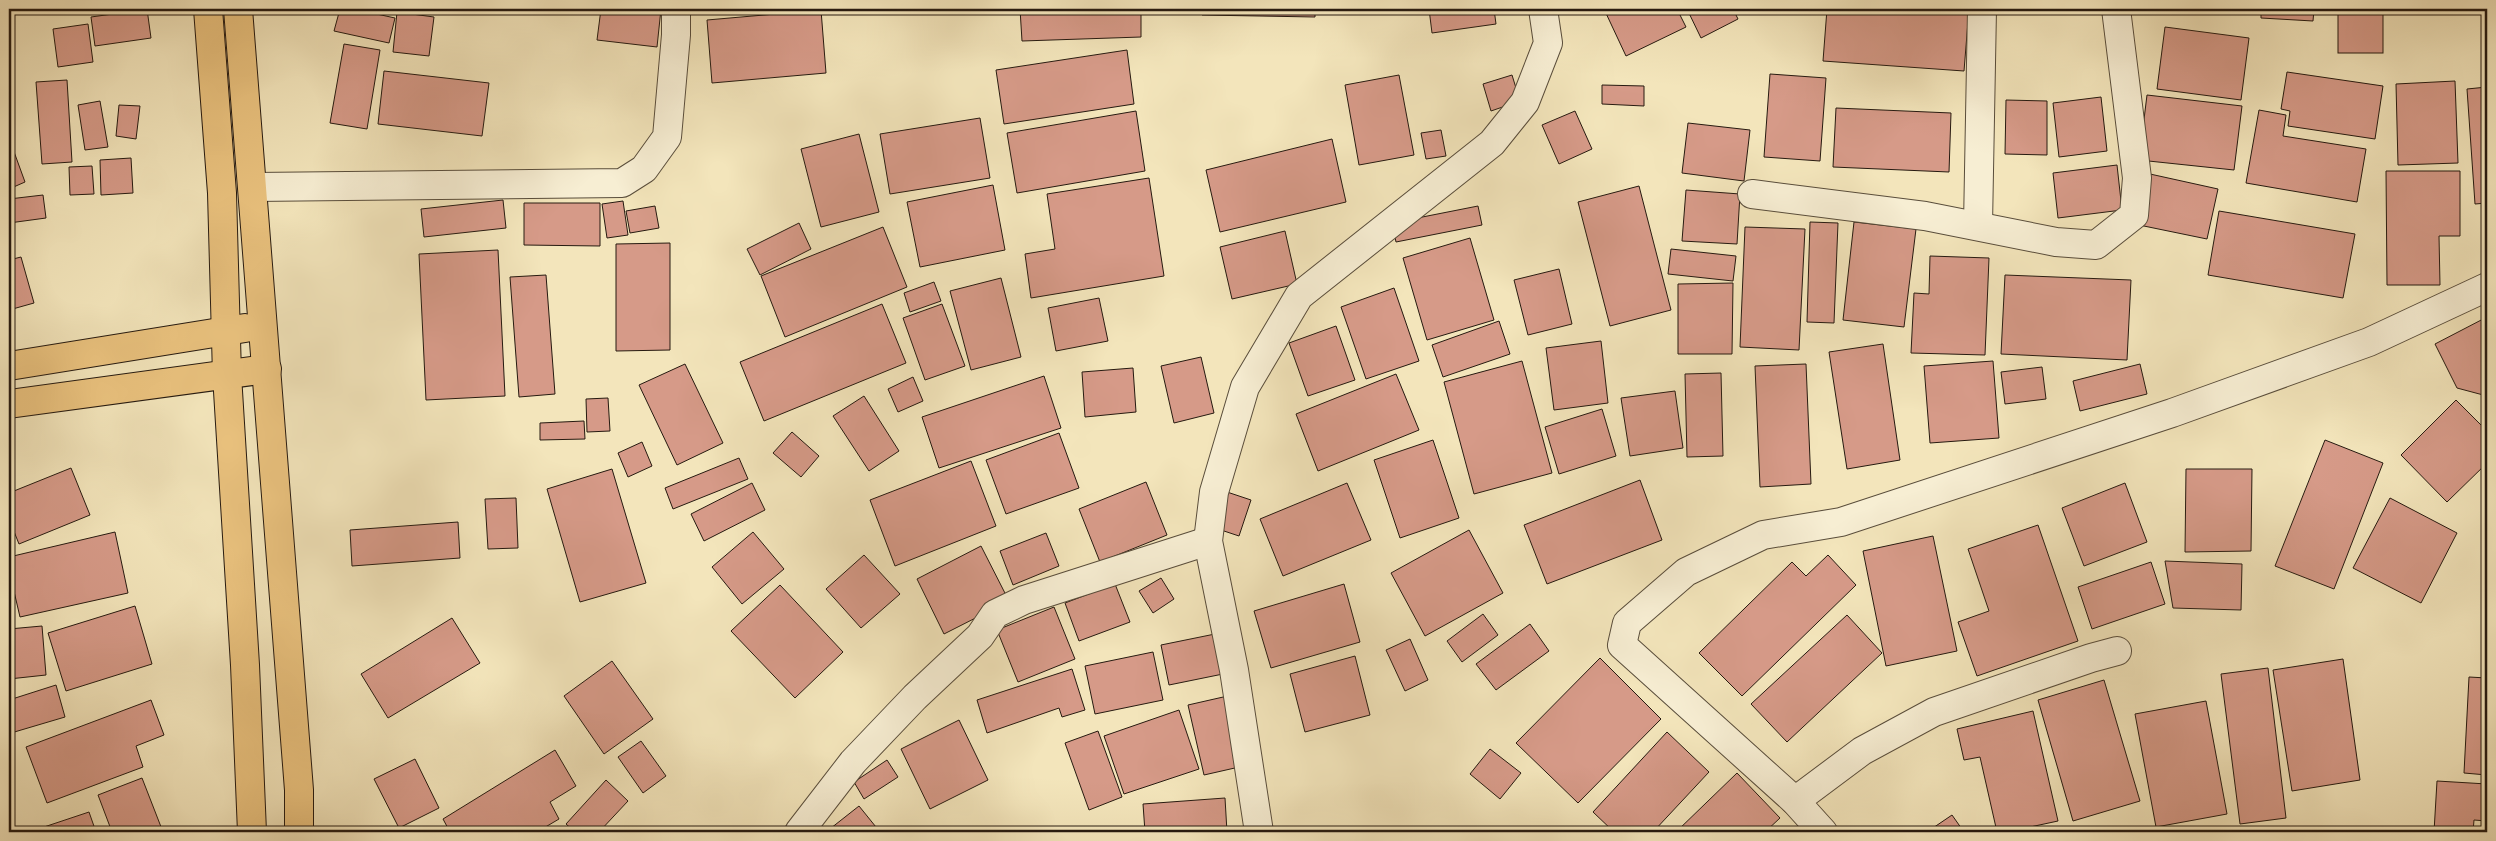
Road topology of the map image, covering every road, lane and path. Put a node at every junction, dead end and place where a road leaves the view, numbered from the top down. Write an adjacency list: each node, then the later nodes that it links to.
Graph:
1 (208, 9): 12 (main road)
2 (238, 9): 7 (main road)
3 (676, 9): 7 (street)
4 (1543, 9): 17 (street)
5 (1982, 9): 9 (street)
6 (2116, 9): 9 (street)
7 (253, 187): 11 (main road)
8 (1752, 194): 9 (street)
9 (1978, 225)
10 (2487, 287): 19 (street)
11 (264, 325): 12 (main road); 14 (main road)
12 (227, 331): 13 (main road); 15 (main road)
13 (9, 366)
14 (267, 369): 15 (main road); 21 (main road)
15 (227, 375): 16 (main road); 20 (main road)
16 (9, 404)
17 (1208, 541): 22 (street); 23 (street)
18 (2117, 651): 19 (street)
19 (1794, 801): 24 (street)
20 (252, 832)
21 (300, 832)
22 (799, 832)
23 (1259, 832)
24 (1823, 832)

